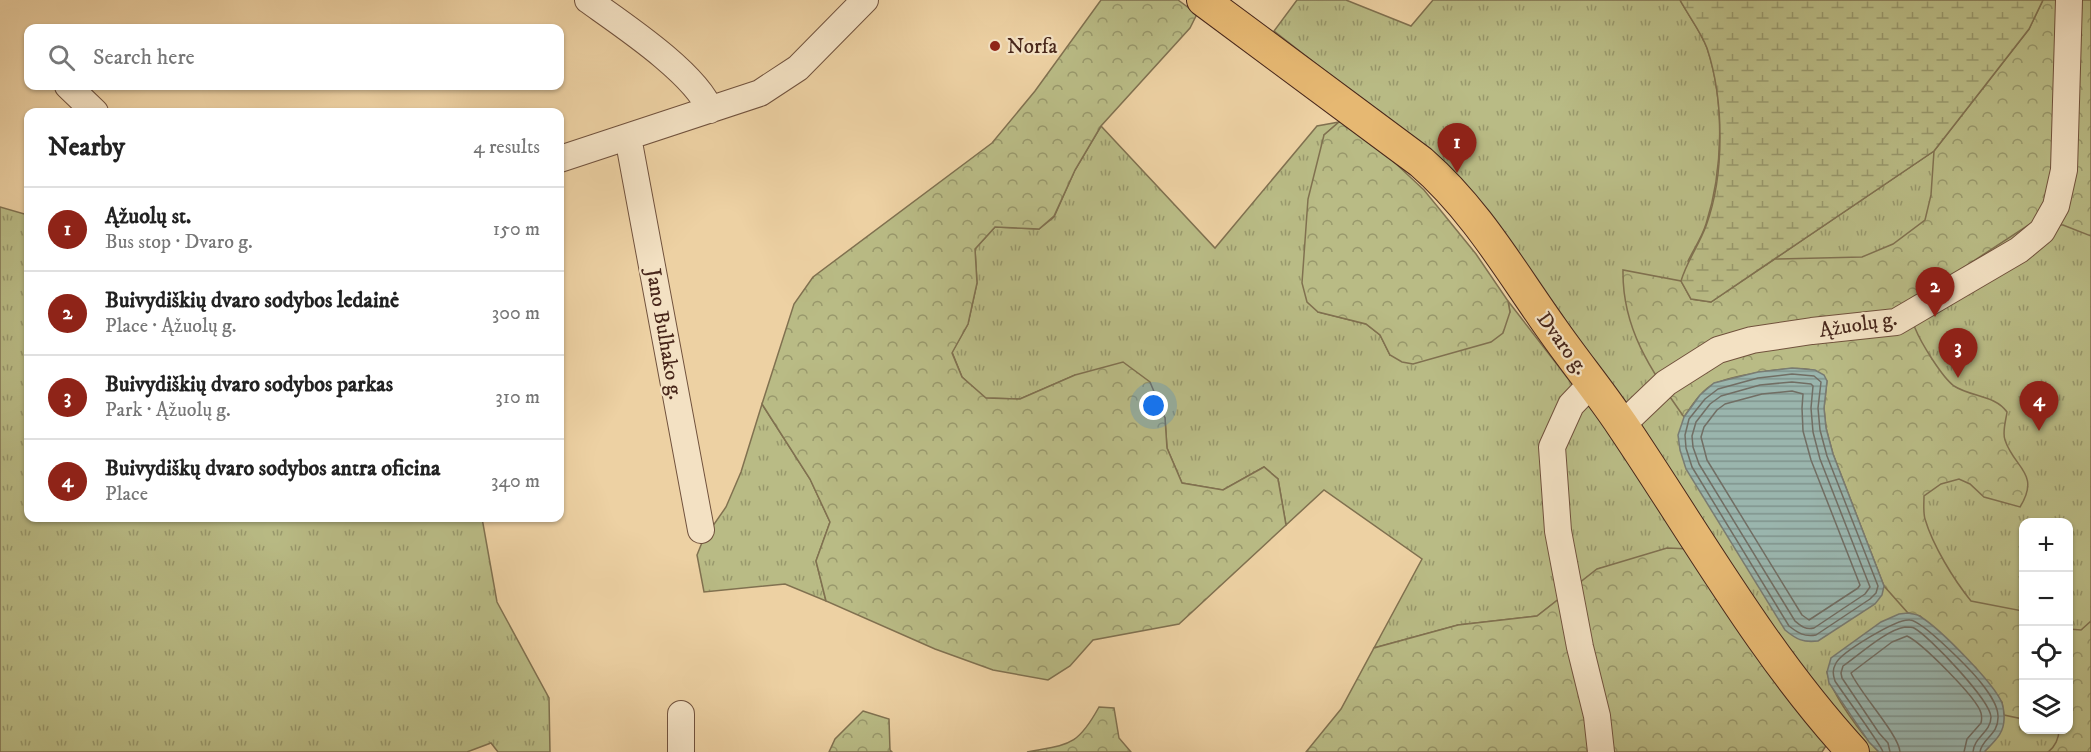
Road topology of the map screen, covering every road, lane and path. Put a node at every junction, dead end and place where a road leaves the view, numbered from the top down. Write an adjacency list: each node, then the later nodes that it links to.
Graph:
1 (588, 0): 7 (street)
2 (865, 0): 7 (street)
3 (1203, 0): 10 (main road, Dvaro g.)
4 (2069, 0): 11 (street, Ąžuolų g.)
5 (72, 90): 6 (street)
6 (91, 108)
7 (710, 110): 8 (street)
8 (628, 137): 9 (street); 12 (street, Jano Bulhako g.)
9 (564, 158)
10 (1592, 383): 11 (main road, Dvaro g.); 15 (street)
11 (1622, 425): 16 (main road, Dvaro g.)
12 (701, 530)
13 (681, 714): 14 (street)
14 (681, 752)
15 (1601, 752)
16 (1853, 752)

